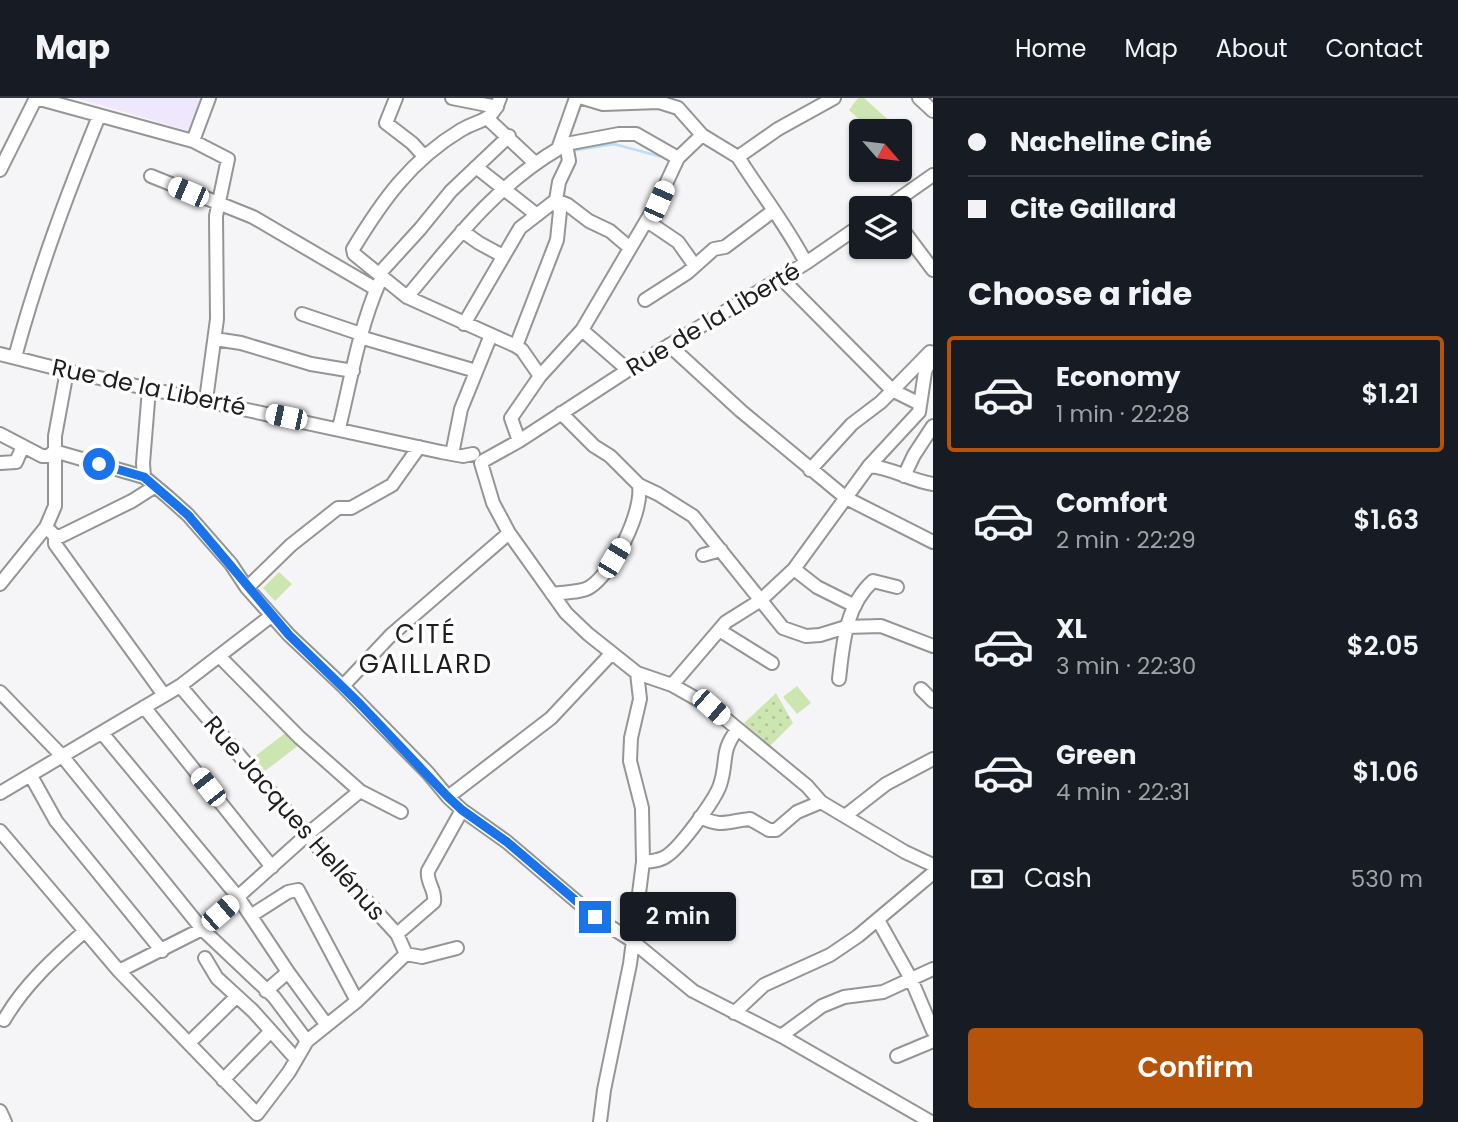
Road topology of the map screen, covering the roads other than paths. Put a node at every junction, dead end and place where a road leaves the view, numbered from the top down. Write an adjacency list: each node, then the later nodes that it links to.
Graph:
1 (36, 98): 12 (street); 23 (street)
2 (209, 98): 16 (street)
3 (396, 98): 18 (street)
4 (452, 98): 9 (street)
5 (576, 98): 17 (street)
6 (583, 98): 10 (street)
7 (834, 98): 19 (street)
8 (919, 98): 11 (street)
9 (498, 103): 13 (street)
10 (679, 103): 14 (street)
11 (933, 111)
12 (99, 116): 16 (street); 55 (street)
13 (488, 119): 15 (street); 18 (street)
14 (702, 135): 19 (street); 22 (street)
15 (509, 136): 20 (street); 21 (street)
16 (193, 141): 29 (street)
17 (562, 146): 20 (street); 22 (street); 28 (street)
18 (424, 156): 42 (street)
19 (737, 157): 30 (street)
20 (535, 163): 26 (street)
21 (476, 167): 26 (street); 42 (street)
22 (674, 167): 32 (street)
23 (0, 170)
24 (151, 176): 29 (street)
25 (931, 181): 27 (street)
26 (503, 189): 31 (street); 33 (street)
27 (907, 196)
28 (556, 200): 31 (street); 36 (street); 52 (street)
29 (219, 205): 42 (street); 50 (street)
30 (773, 211): 38 (street); 39 (street)
31 (537, 215): 37 (street)
32 (647, 221): 36 (street); 39 (street)
33 (462, 231): 37 (street); 43 (street)
34 (849, 233): 38 (street, Rue de la Liberté)
35 (912, 242): 40 (street)
36 (631, 248): 47 (street)
37 (503, 256): 46 (street)
38 (806, 263): 41 (street, Rue de la Liberté)
39 (695, 266): 44 (street)
40 (933, 270)
41 (781, 278): 51 (street, Rue de la Liberté); 62 (street)
42 (379, 280): 43 (street); 48 (street)
43 (407, 297): 46 (street)
44 (645, 300)
45 (302, 314): 48 (street)
46 (464, 324): 49 (street)
47 (582, 330): 56 (street); 60 (street)
48 (361, 335): 58 (street); 59 (street)
49 (491, 335): 52 (street); 59 (street)
50 (215, 339): 58 (street); 63 (street)
51 (669, 345): 56 (street, Rue de la Liberté); 76 (street)
52 (516, 346): 60 (street)
53 (933, 351): 62 (street); 64 (street)
54 (0, 354): 55 (street, Rue de la Liberté)
55 (15, 357): 57 (street, Rue de la Liberté)
56 (628, 370): 65 (street, Rue de la Liberté)
57 (67, 371): 61 (street, Rue de la Liberté); 72 (street)
58 (353, 371): 67 (street)
59 (476, 371): 73 (street)
60 (540, 376): 69 (street)
61 (149, 389): 63 (street, Rue de la Liberté); 78 (street)
62 (892, 390): 64 (street); 76 (street)
63 (206, 400): 67 (street, Rue de la Liberté)
64 (919, 403): 75 (street)
65 (561, 413): 69 (street, Rue de la Liberté); 80 (street)
66 (933, 426): 77 (street)
67 (339, 428): 71 (street, Rue de la Liberté)
68 (0, 434): 70 (street)
69 (519, 441): 73 (street, Rue de la Liberté)
70 (23, 446): 72 (street); 74 (street)
71 (419, 447): 73 (street, Rue de la Liberté); 92 (street)
72 (54, 451): 78 (street); 83 (street)
73 (476, 460): 84 (street)
74 (0, 463)
75 (869, 466): 77 (street); 82 (street)
76 (810, 470): 82 (street)
77 (904, 476): 79 (street)
78 (144, 477): 81 (street)
79 (933, 484)
80 (639, 485): 86 (street); 93 (street)
81 (154, 486): 83 (street); 92 (street)
82 (846, 498): 85 (street); 89 (street)
83 (50, 532): 88 (street); 110 (street)
84 (509, 533): 93 (street); 107 (street)
85 (933, 542)
86 (721, 550): 87 (street); 94 (street)
87 (703, 555)
88 (6, 566): 90 (street)
89 (794, 569): 94 (street); 95 (street)
90 (0, 584)
91 (897, 587): 95 (street)
92 (247, 588): 96 (street)
93 (552, 594): 100 (street)
94 (761, 600): 97 (street); 98 (street)
95 (855, 606): 97 (street)
96 (271, 616): 101 (street); 107 (street)
97 (846, 627): 99 (street); 104 (street)
98 (719, 630): 102 (street); 105 (street)
99 (932, 644)
100 (611, 654): 103 (street); 120 (street)
101 (220, 657): 106 (street); 118 (street)
102 (772, 663)
103 (637, 673): 105 (street); 128 (street)
104 (839, 679)
105 (672, 685): 113 (street)
106 (180, 686): 110 (street); 127 (street, Rue Jacques Hellénus)
107 (343, 686): 120 (street)
108 (921, 690): 111 (street)
109 (0, 692): 115 (street)
110 (164, 695): 112 (street)
111 (933, 701)
112 (144, 707): 114 (street); 130 (street)
113 (737, 730): 121 (street); 125 (street)
114 (102, 733): 115 (street); 132 (street)
115 (63, 757): 117 (street); 135 (street)
116 (933, 759): 124 (street)
117 (31, 776): 119 (street); 140 (street)
118 (360, 791): 123 (street); 127 (street)
119 (0, 793)
120 (448, 797): 122 (street)
121 (821, 802): 124 (street); 125 (street)
122 (462, 810): 137 (street); 138 (street)
123 (401, 813)
124 (845, 816): 129 (street)
125 (700, 817): 128 (street)
126 (0, 831): 136 (street)
127 (309, 834): 130 (street); 137 (street, Rue Jacques Hellénus)
128 (643, 862): 138 (street)
129 (933, 865)
130 (272, 867): 132 (street)
131 (933, 873): 134 (street)
132 (238, 897): 133 (street); 135 (street)
133 (252, 915): 145 (street); 149 (street)
134 (878, 920): 146 (street); 150 (street)
135 (202, 929): 140 (street); 147 (street)
136 (85, 931): 144 (street); 151 (street)
137 (397, 934): 141 (street, Rue Jacques Hellénus)
138 (631, 940): 150 (street); 164 (street)
139 (457, 948): 141 (street)
140 (162, 951): 144 (street)
141 (406, 954): 149 (street)
142 (205, 958): 148 (street)
143 (933, 968): 146 (street)
144 (119, 971): 158 (street)
145 (288, 972): 147 (street); 152 (street)
146 (911, 979): 153 (street); 155 (street)
147 (267, 992): 156 (street)
148 (236, 997): 154 (street); 158 (street)
149 (357, 1001): 152 (street)
150 (734, 1013): 155 (street)
151 (4, 1020)
152 (326, 1024): 156 (street)
153 (933, 1031)
154 (270, 1032): 160 (street); 161 (street)
155 (781, 1036): 165 (street)
156 (307, 1041): 160 (street)
157 (933, 1041): 159 (street)
158 (189, 1043): 161 (street)
159 (897, 1056)
160 (296, 1059): 161 (street)
161 (223, 1080)
162 (0, 1111): 163 (street)
163 (5, 1122)
164 (600, 1122)
165 (931, 1122)

